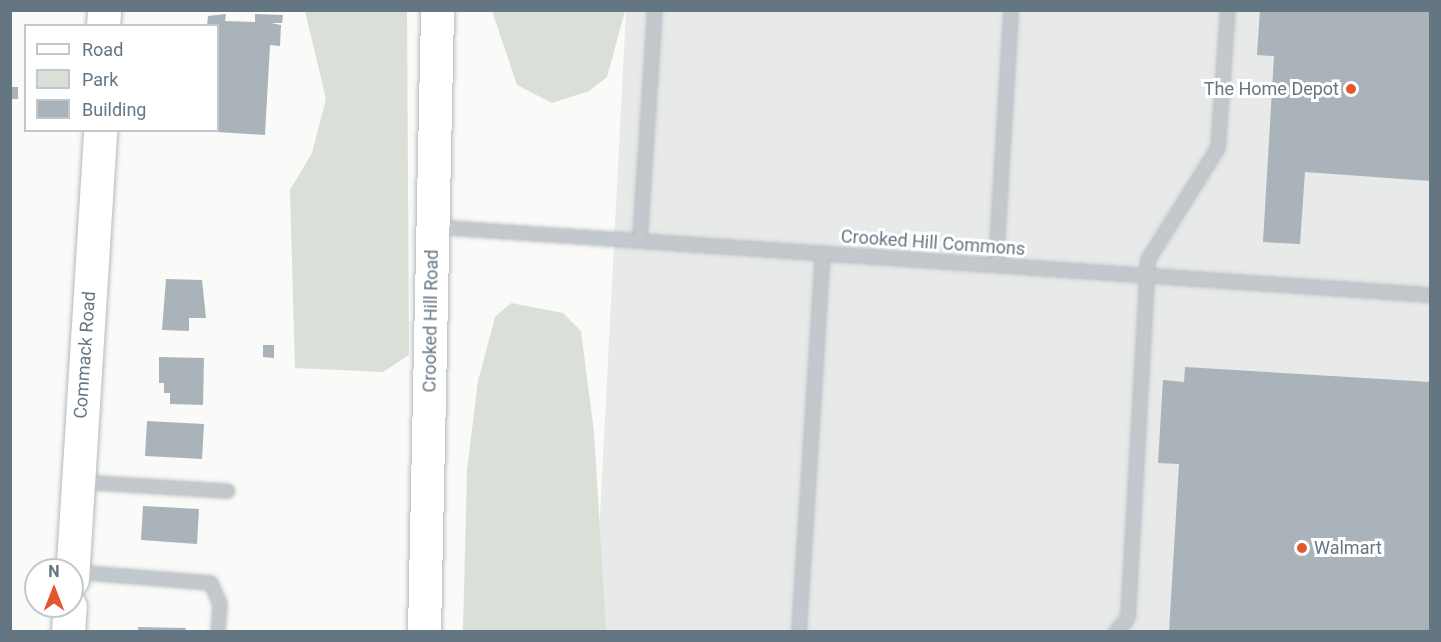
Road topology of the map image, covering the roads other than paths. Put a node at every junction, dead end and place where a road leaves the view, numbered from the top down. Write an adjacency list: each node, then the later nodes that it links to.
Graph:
1 (437, 10): 6 (main road, Crooked Hill Road)
2 (655, 10): 7 (lane)
3 (1011, 10): 9 (lane)
4 (1228, 10): 10 (lane)
5 (100, 132): 12 (main road, Commack Road)
6 (433, 227): 7 (lane, Crooked Hill Commons); 17 (main road, Crooked Hill Road)
7 (640, 240): 8 (lane, Crooked Hill Commons)
8 (823, 253): 9 (lane, Crooked Hill Commons); 18 (lane)
9 (996, 265): 10 (lane, Crooked Hill Commons)
10 (1147, 276): 11 (lane, Crooked Hill Commons); 19 (lane)
11 (1431, 295)
12 (77, 482): 13 (lane); 14 (main road, Commack Road)
13 (228, 491)
14 (74, 558)
15 (84, 573): 16 (lane)
16 (218, 632)
17 (424, 632)
18 (799, 632)
19 (1116, 632)

